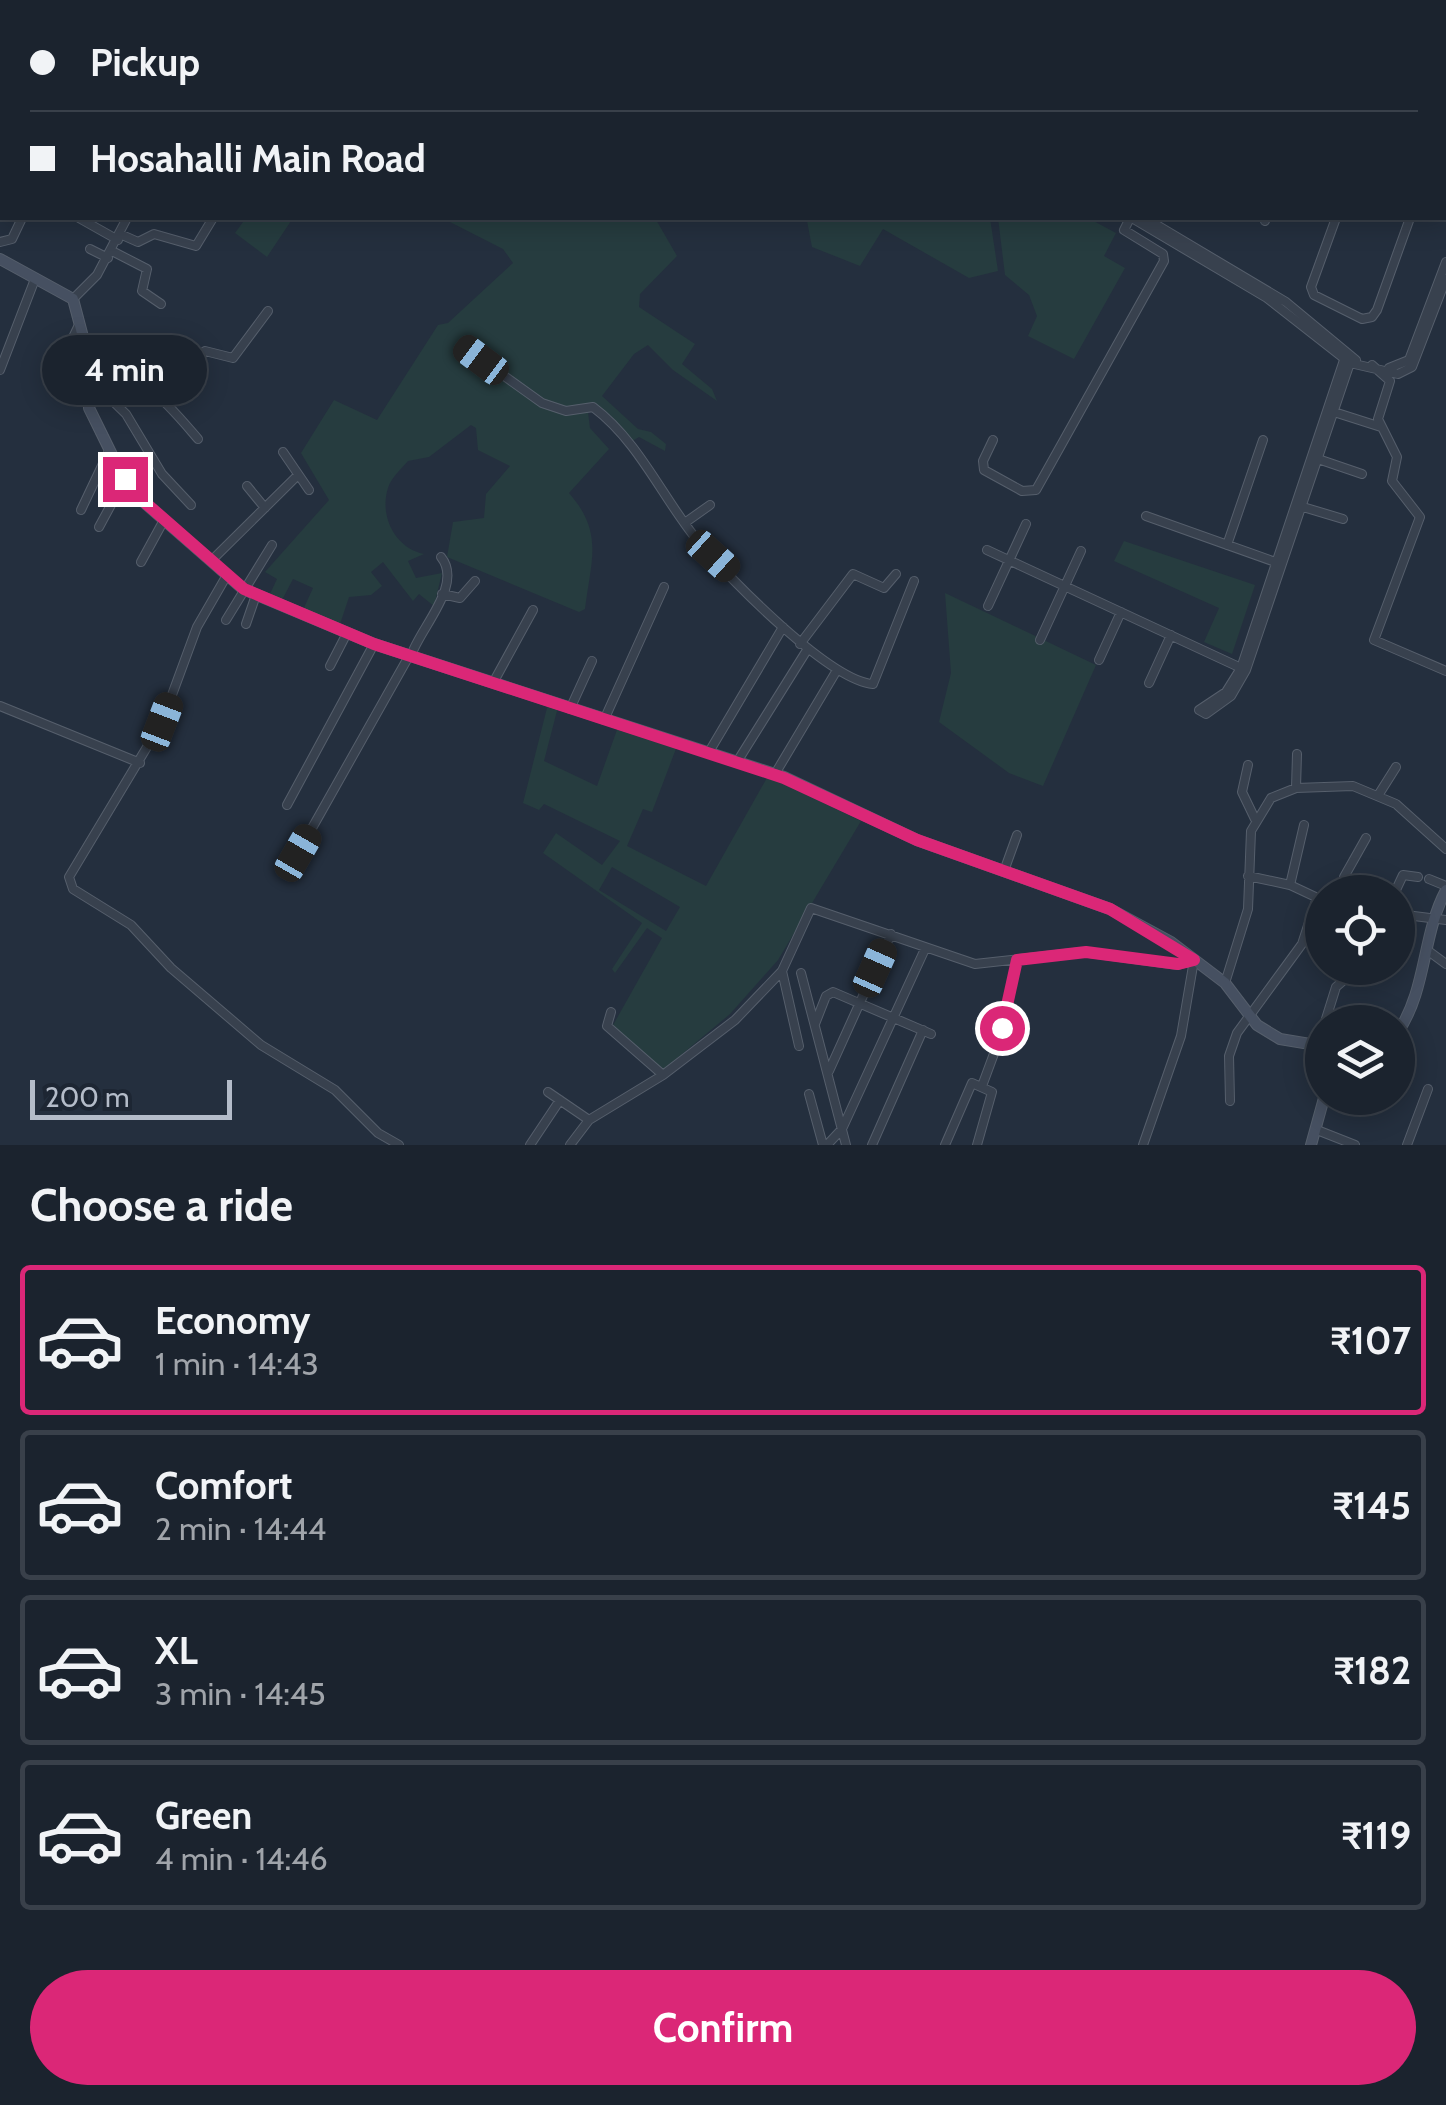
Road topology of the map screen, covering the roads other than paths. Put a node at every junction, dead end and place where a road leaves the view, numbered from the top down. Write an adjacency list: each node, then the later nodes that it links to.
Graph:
1 (21, 220): 11 (street)
2 (83, 220): 10 (street)
3 (127, 220): 10 (street)
4 (212, 220): 10 (street)
5 (1130, 220): 33 (street)
6 (1134, 220): 23 (street)
7 (1148, 220): 23 (street)
8 (1335, 220): 9 (street)
9 (1409, 220)
10 (119, 237): 13 (street)
11 (0, 242)
12 (90, 249): 13 (street)
13 (110, 255): 18 (street); 19 (street)
14 (0, 259): 16 (street)
15 (1446, 262): 25 (street)
16 (35, 279): 18 (street); 26 (street)
17 (1446, 279): 25 (street)
18 (73, 298): 21 (street)
19 (161, 304)
20 (268, 311): 29 (street)
21 (78, 327): 27 (street); 28 (street)
22 (464, 348): 51 (street)
23 (1351, 362): 24 (street); 30 (street); 62 (street)
24 (1372, 365): 25 (street); 31 (street)
25 (1389, 368)
26 (0, 370)
27 (57, 371)
28 (93, 376): 29 (street); 35 (street); 43 (street)
29 (149, 390): 32 (street)
30 (1334, 412): 31 (street); 37 (street)
31 (1381, 427): 89 (street)
32 (198, 439)
33 (992, 440)
34 (1263, 440): 55 (street)
35 (109, 450): 40 (street); 47 (street)
36 (282, 452): 39 (street)
37 (1318, 459): 38 (street); 46 (street)
38 (1362, 474)
39 (298, 475): 42 (street); 45 (street)
40 (125, 479): 50 (street); 53 (street)
41 (247, 486): 45 (street)
42 (309, 490)
43 (191, 505)
44 (710, 505): 51 (street)
45 (265, 508): 60 (street)
46 (1303, 508): 49 (street); 87 (street)
47 (81, 510)
48 (1146, 516): 55 (street)
49 (1344, 519)
50 (164, 520): 60 (street); 61 (street)
51 (686, 522): 77 (street)
52 (1026, 524): 59 (street)
53 (99, 528)
54 (272, 545): 69 (street)
55 (1227, 545): 62 (street)
56 (987, 550): 59 (street)
57 (1081, 551): 68 (street)
58 (441, 557): 71 (street)
59 (1009, 560): 68 (street); 72 (street)
60 (210, 561): 64 (street)
61 (140, 562)
62 (1278, 563): 87 (street)
63 (896, 574): 82 (street)
64 (227, 575): 69 (street); 98 (street)
65 (914, 581): 88 (street)
66 (475, 582): 71 (street)
67 (664, 586): 95 (street)
68 (1065, 586): 74 (street); 80 (street)
69 (244, 589): 70 (street); 75 (street)
70 (256, 594): 76 (street); 78 (street)
71 (442, 594): 83 (street)
72 (988, 606)
73 (533, 610): 90 (street)
74 (1122, 612): 79 (street); 84 (street)
75 (226, 620)
76 (246, 624)
77 (782, 627): 82 (street); 96 (street)
78 (347, 633): 81 (street); 86 (street)
79 (1171, 635): 87 (street); 91 (street)
80 (1040, 640)
81 (374, 644): 83 (street); 105 (street)
82 (804, 647): 88 (street); 99 (street)
83 (410, 656): 90 (street); 111 (street)
84 (1099, 660)
85 (592, 661): 93 (street)
86 (330, 666)
87 (1243, 669): 94 (street)
88 (837, 670): 102 (street)
89 (1446, 671)
90 (494, 683): 93 (street)
91 (1149, 683)
92 (0, 706): 98 (street)
93 (570, 709): 95 (street)
94 (1202, 712)
95 (604, 720): 96 (street)
96 (709, 752): 99 (street)
97 (1297, 754): 103 (street)
98 (140, 762): 155 (street)
99 (738, 762): 102 (street)
100 (1248, 766): 106 (street)
101 (1396, 767): 104 (street)
102 (775, 774): 112 (street)
103 (1296, 788): 104 (street); 106 (street)
104 (1379, 794): 110 (street)
105 (287, 805)
106 (1255, 819): 114 (street)
107 (1304, 825): 118 (street)
108 (1017, 834): 112 (street)
109 (1366, 838): 113 (street)
110 (1446, 849)
111 (298, 853)
112 (1004, 871): 129 (street)
113 (1345, 875)
114 (1248, 876): 118 (street); 133 (street)
115 (1415, 877): 116 (street)
116 (1418, 877)
117 (1429, 880): 119 (street)
118 (1290, 886): 120 (street)
119 (1446, 888): 122 (street)
120 (1305, 892)
121 (1415, 915): 122 (street)
122 (1432, 916): 123 (street); 127 (street)
123 (1446, 920)
124 (891, 934): 126 (street); 131 (street); 134 (street)
125 (1305, 936): 137 (street)
126 (925, 949): 128 (street); 138 (street)
127 (1427, 950): 130 (street); 135 (street)
128 (1017, 960): 129 (street); 145 (street)
129 (1194, 960): 133 (street); 163 (street)
130 (1446, 964)
131 (782, 971): 139 (street); 144 (street)
132 (802, 973): 140 (street)
133 (1225, 983): 137 (street)
134 (860, 1003): 138 (street); 140 (street); 143 (street)
135 (1413, 1005)
136 (611, 1012): 144 (street)
137 (1248, 1013): 141 (street); 150 (street)
138 (891, 1017): 153 (street); 160 (street)
139 (792, 1018): 140 (street); 142 (street)
140 (815, 1024): 143 (street)
141 (1305, 1043)
142 (799, 1046)
143 (828, 1074): 153 (street)
144 (663, 1075): 152 (street)
145 (982, 1086): 161 (street); 162 (street)
146 (1428, 1089): 166 (street)
147 (548, 1092): 149 (street)
148 (809, 1094): 158 (street)
149 (560, 1100): 152 (street); 156 (street)
150 (1230, 1100)
151 (1320, 1115): 154 (street)
152 (589, 1120): 157 (street)
153 (842, 1129): 158 (street); 159 (street)
154 (1317, 1130): 164 (street); 165 (street)
155 (399, 1145)
156 (530, 1145)
157 (570, 1145)
158 (825, 1145)
159 (846, 1145)
160 (872, 1145)
161 (946, 1145)
162 (977, 1145)
163 (1142, 1145)
164 (1311, 1145)
165 (1355, 1145)
166 (1407, 1145)

